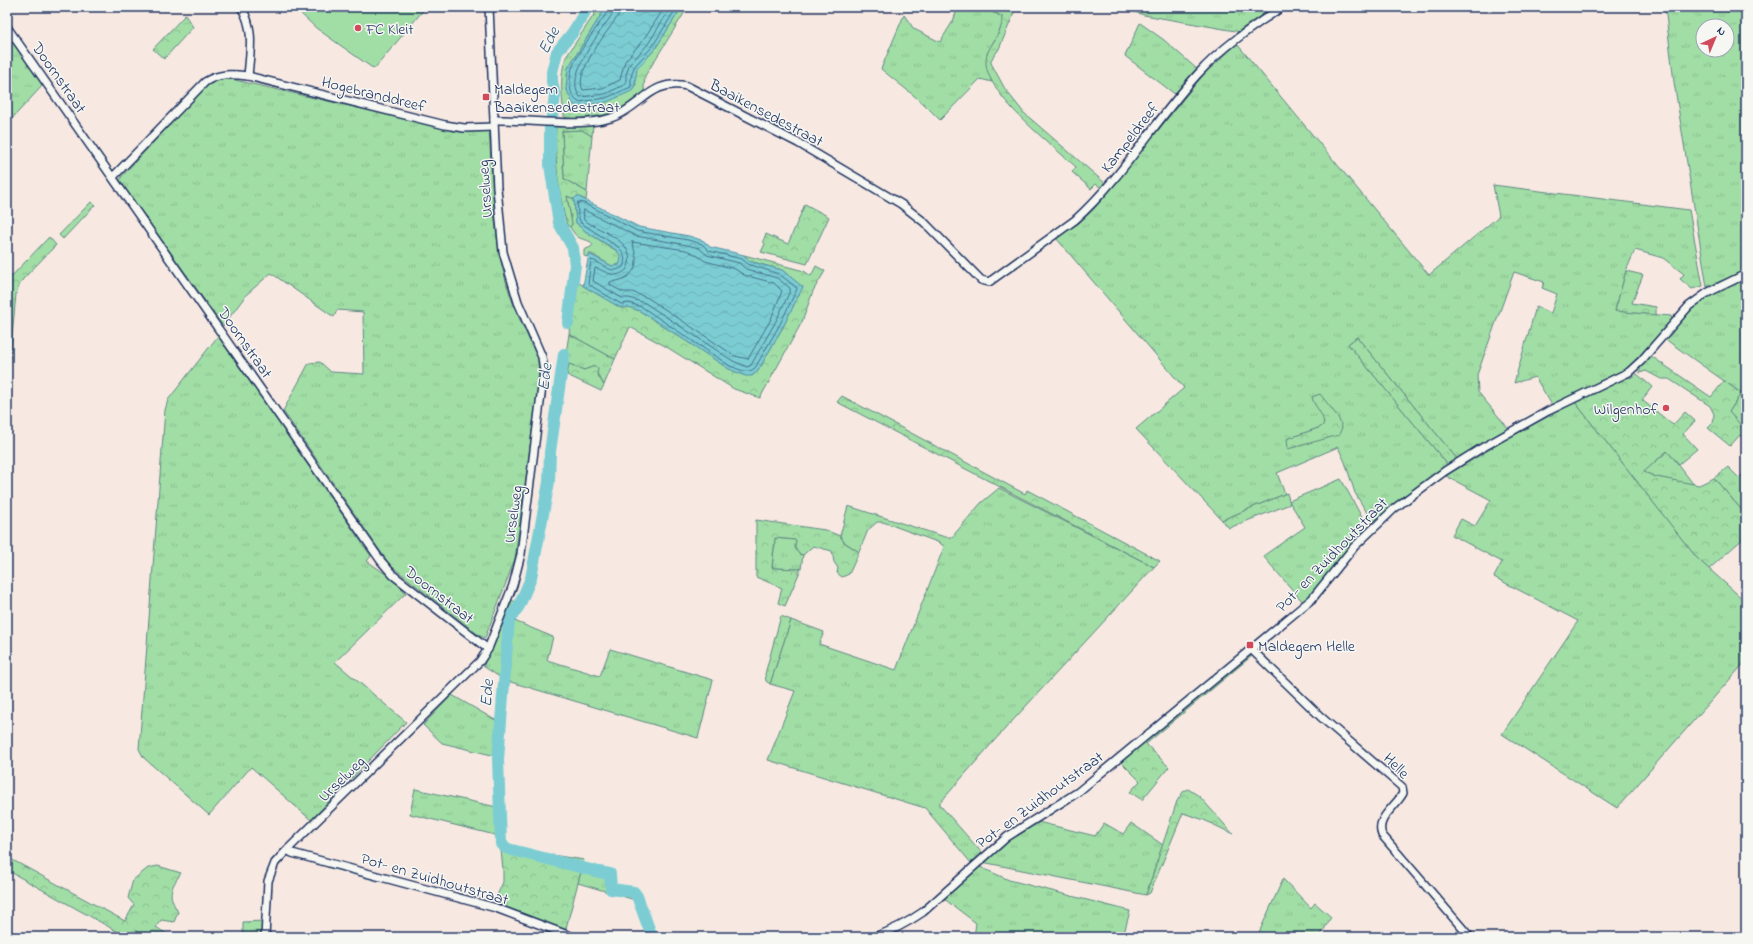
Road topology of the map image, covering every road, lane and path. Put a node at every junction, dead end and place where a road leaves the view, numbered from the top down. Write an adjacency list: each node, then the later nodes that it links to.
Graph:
1 (241, 7): 5 (street)
2 (489, 7): 6 (street, Urselweg)
3 (1282, 7): 9 (street, Kampeldreef)
4 (7, 27): 7 (street, Doornstraat)
5 (248, 76): 6 (street, Hogebranddreef); 7 (street, Hogebranddreef)
6 (494, 124): 9 (street, Baaikensedestraat); 10 (street, Urselweg)
7 (113, 177): 10 (street, Doornstraat)
8 (1746, 274): 11 (street, Pot- en Zuidhoutstraat)
9 (994, 280)
10 (488, 649): 12 (street, Urselweg)
11 (1251, 649): 15 (street, Pot- en Zuidhoutstraat); 16 (street, Helle)
12 (287, 850): 13 (street, Urselweg); 14 (street, Pot- en Zuidhoutstraat)
13 (265, 937)
14 (573, 937)
15 (874, 937)
16 (1470, 937)

